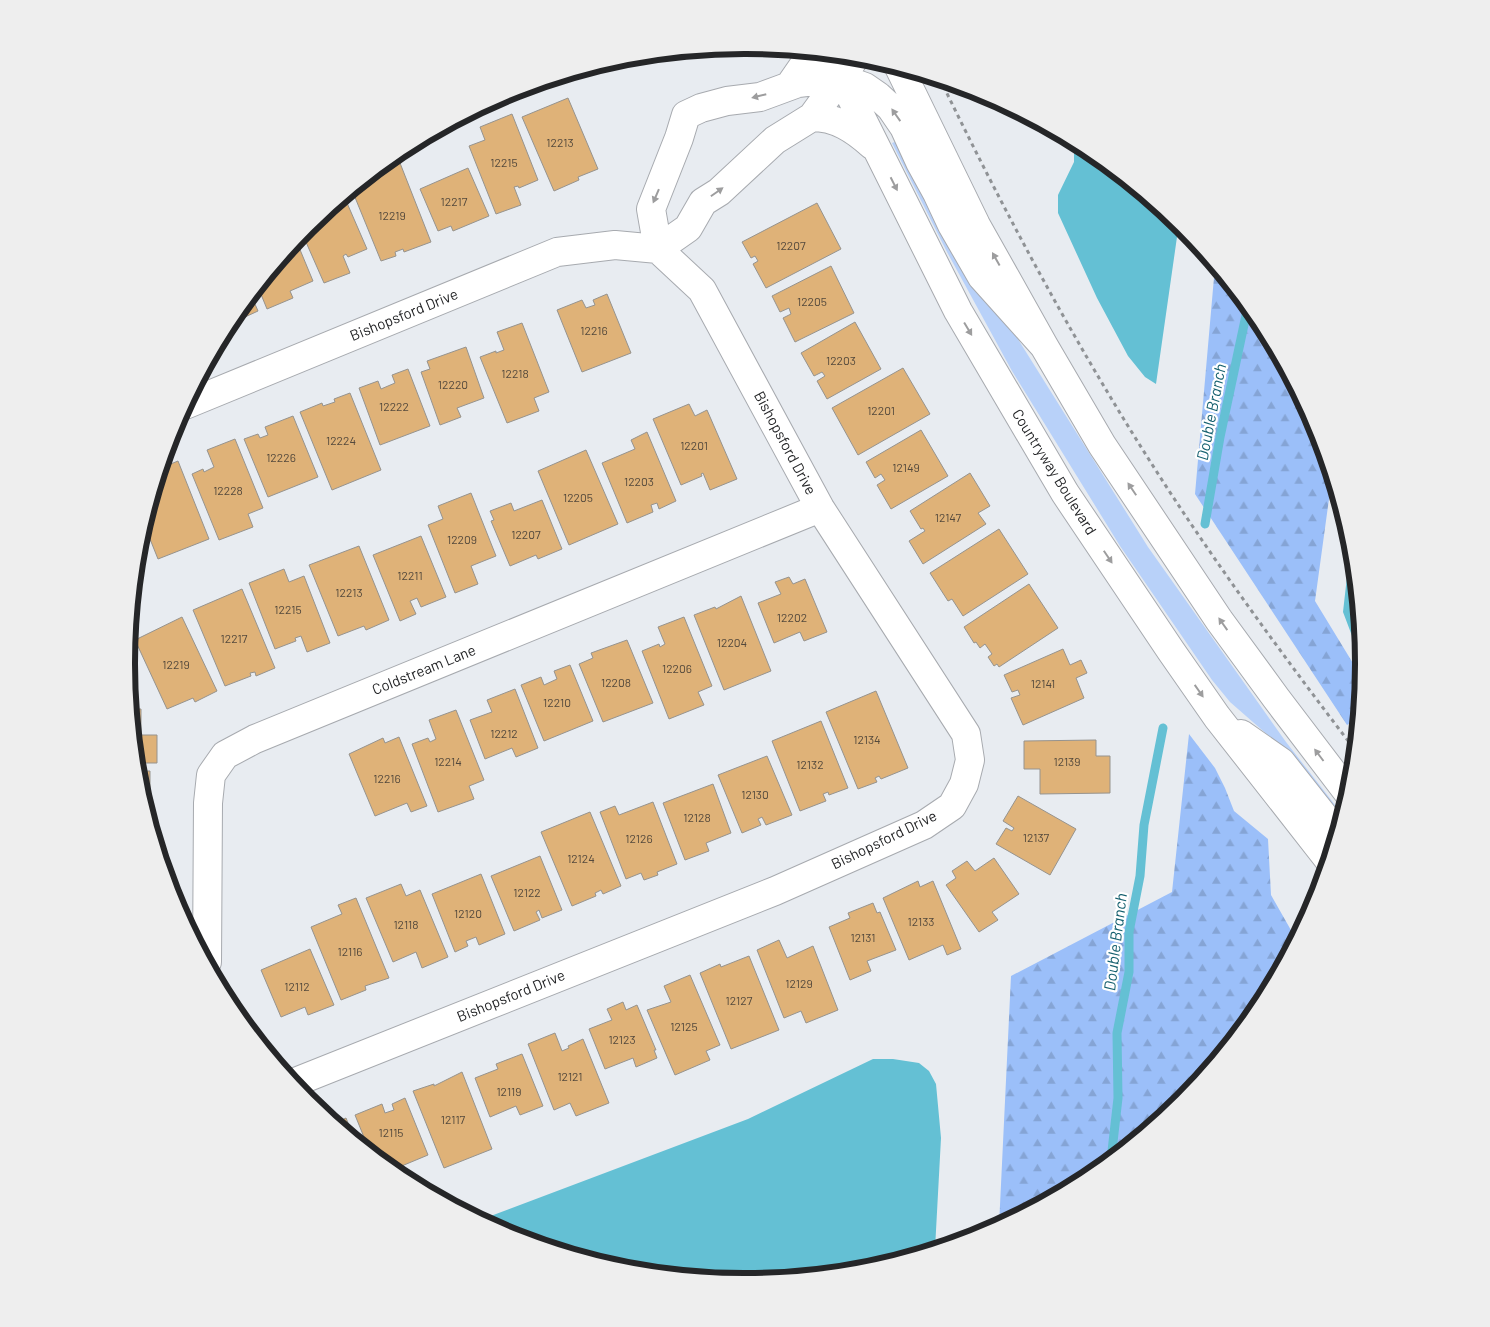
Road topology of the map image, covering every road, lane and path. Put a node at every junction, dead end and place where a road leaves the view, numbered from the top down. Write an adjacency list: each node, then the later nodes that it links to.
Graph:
1 (808, 57): 6 (street)
2 (832, 60): 5 (street, Countryway Boulevard)
3 (850, 63): 5 (street)
4 (903, 75): 11 (street, one-way to 4)
5 (840, 78): 6 (street); 8 (street); 9 (street, Countryway Boulevard); 11 (street, one-way to 5)
6 (790, 85): 10 (street, one-way to 10)
7 (943, 87): 15 (path)
8 (812, 116): 9 (street); 10 (street, one-way to 8)
9 (876, 150): 14 (street, Countryway Boulevard, one-way to 14)
10 (658, 249): 12 (street, Bishopsford Drive); 13 (street, Bishopsford Drive)
11 (1044, 346): 16 (street, one-way to 11)
12 (195, 401)
13 (820, 508): 19 (street, Coldstream Lane); 20 (street, Bishopsford Drive)
14 (1217, 717): 17 (street); 18 (street, Countryway Boulevard)
15 (1350, 743)
16 (1342, 785)
17 (1332, 828)
18 (1324, 853)
19 (207, 950)
20 (300, 1080)

